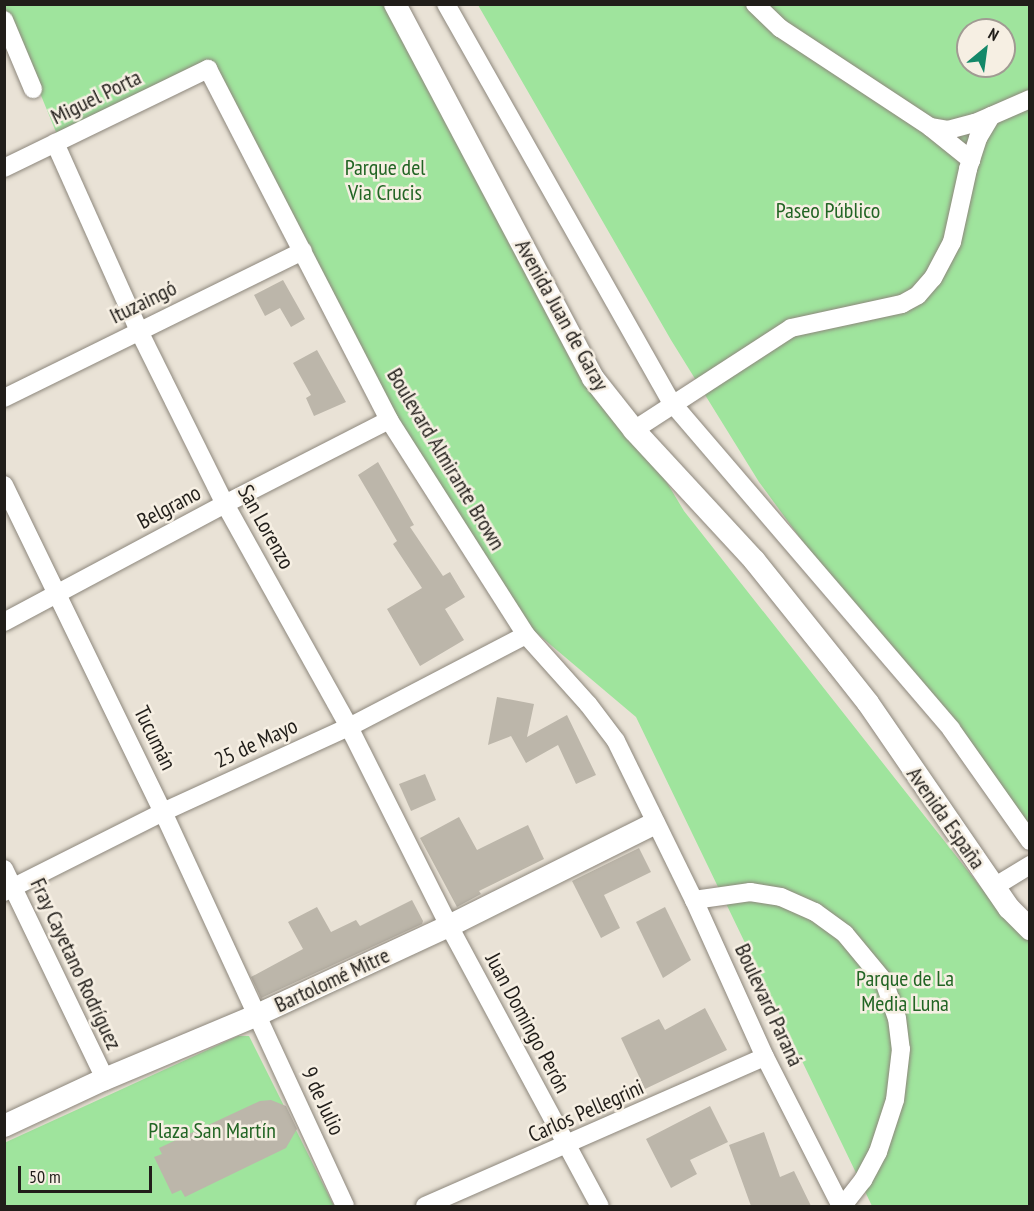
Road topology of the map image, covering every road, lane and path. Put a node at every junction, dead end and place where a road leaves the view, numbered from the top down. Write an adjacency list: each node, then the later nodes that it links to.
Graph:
1 (395, 4): 18 (main road, Avenida Juan de Garay)
2 (446, 4): 16 (street)
3 (755, 4): 9 (street)
4 (4, 21): 6 (street)
5 (208, 69): 10 (street, Miguel Porta); 13 (street, Boulevard Almirante Brown)
6 (33, 89)
7 (1029, 99): 8 (street)
8 (991, 116): 9 (street); 11 (street)
9 (930, 128): 11 (street)
10 (55, 143): 12 (street, Miguel Porta); 14 (street, San Lorenzo)
11 (971, 160): 16 (street)
12 (4, 168)
13 (303, 250): 14 (street, Ituzaingó); 17 (street, Boulevard Almirante Brown)
14 (139, 331): 15 (street, Ituzaingó); 20 (street, San Lorenzo)
15 (4, 398)
16 (672, 403): 18 (street); 28 (street)
17 (389, 420): 20 (street, Belgrano); 23 (street, Boulevard Almirante Brown)
18 (634, 430): 24 (main road, Avenida Juan de Garay)
19 (4, 485): 21 (street, Tucumán)
20 (225, 504): 21 (street, Belgrano); 25 (street, San Lorenzo)
21 (59, 593): 22 (street, Belgrano); 26 (street, Tucumán)
22 (4, 622)
23 (526, 635): 25 (street, 25 de Mayo); 27 (street, Boulevard Almirante Brown)
24 (868, 703): 31 (main road, Avenida España)
25 (348, 727): 26 (street, 25 de Mayo); 34 (street, San Lorenzo)
26 (163, 812): 32 (street, 25 de Mayo); 36 (street, Tucumán)
27 (654, 824): 33 (street, Boulevard Paraná); 34 (main road, Bartolomé Mitre)
28 (1029, 841)
29 (1029, 865): 31 (street)
30 (4, 869): 32 (street, Fray Cayetano Rodríguez)
31 (994, 887): 35 (main road, Avenida España)
32 (9, 890): 38 (street, Fray Cayetano Rodríguez)
33 (694, 900): 37 (street, Boulevard Paraná); 44 (street)
34 (449, 926): 36 (main road, Bartolomé Mitre); 40 (street, Juan Domingo Perón)
35 (1029, 929)
36 (257, 1015): 38 (main road, Bartolomé Mitre); 41 (street, 9 de Julio)
37 (765, 1057): 40 (street, Carlos Pellegrini); 44 (street, Boulevard Paraná)
38 (105, 1079): 39 (main road, Bartolomé Mitre)
39 (4, 1126)
40 (567, 1146): 42 (street, Carlos Pellegrini); 43 (street, Juan Domingo Perón)
41 (345, 1206)
42 (424, 1206)
43 (600, 1206)
44 (842, 1206)

